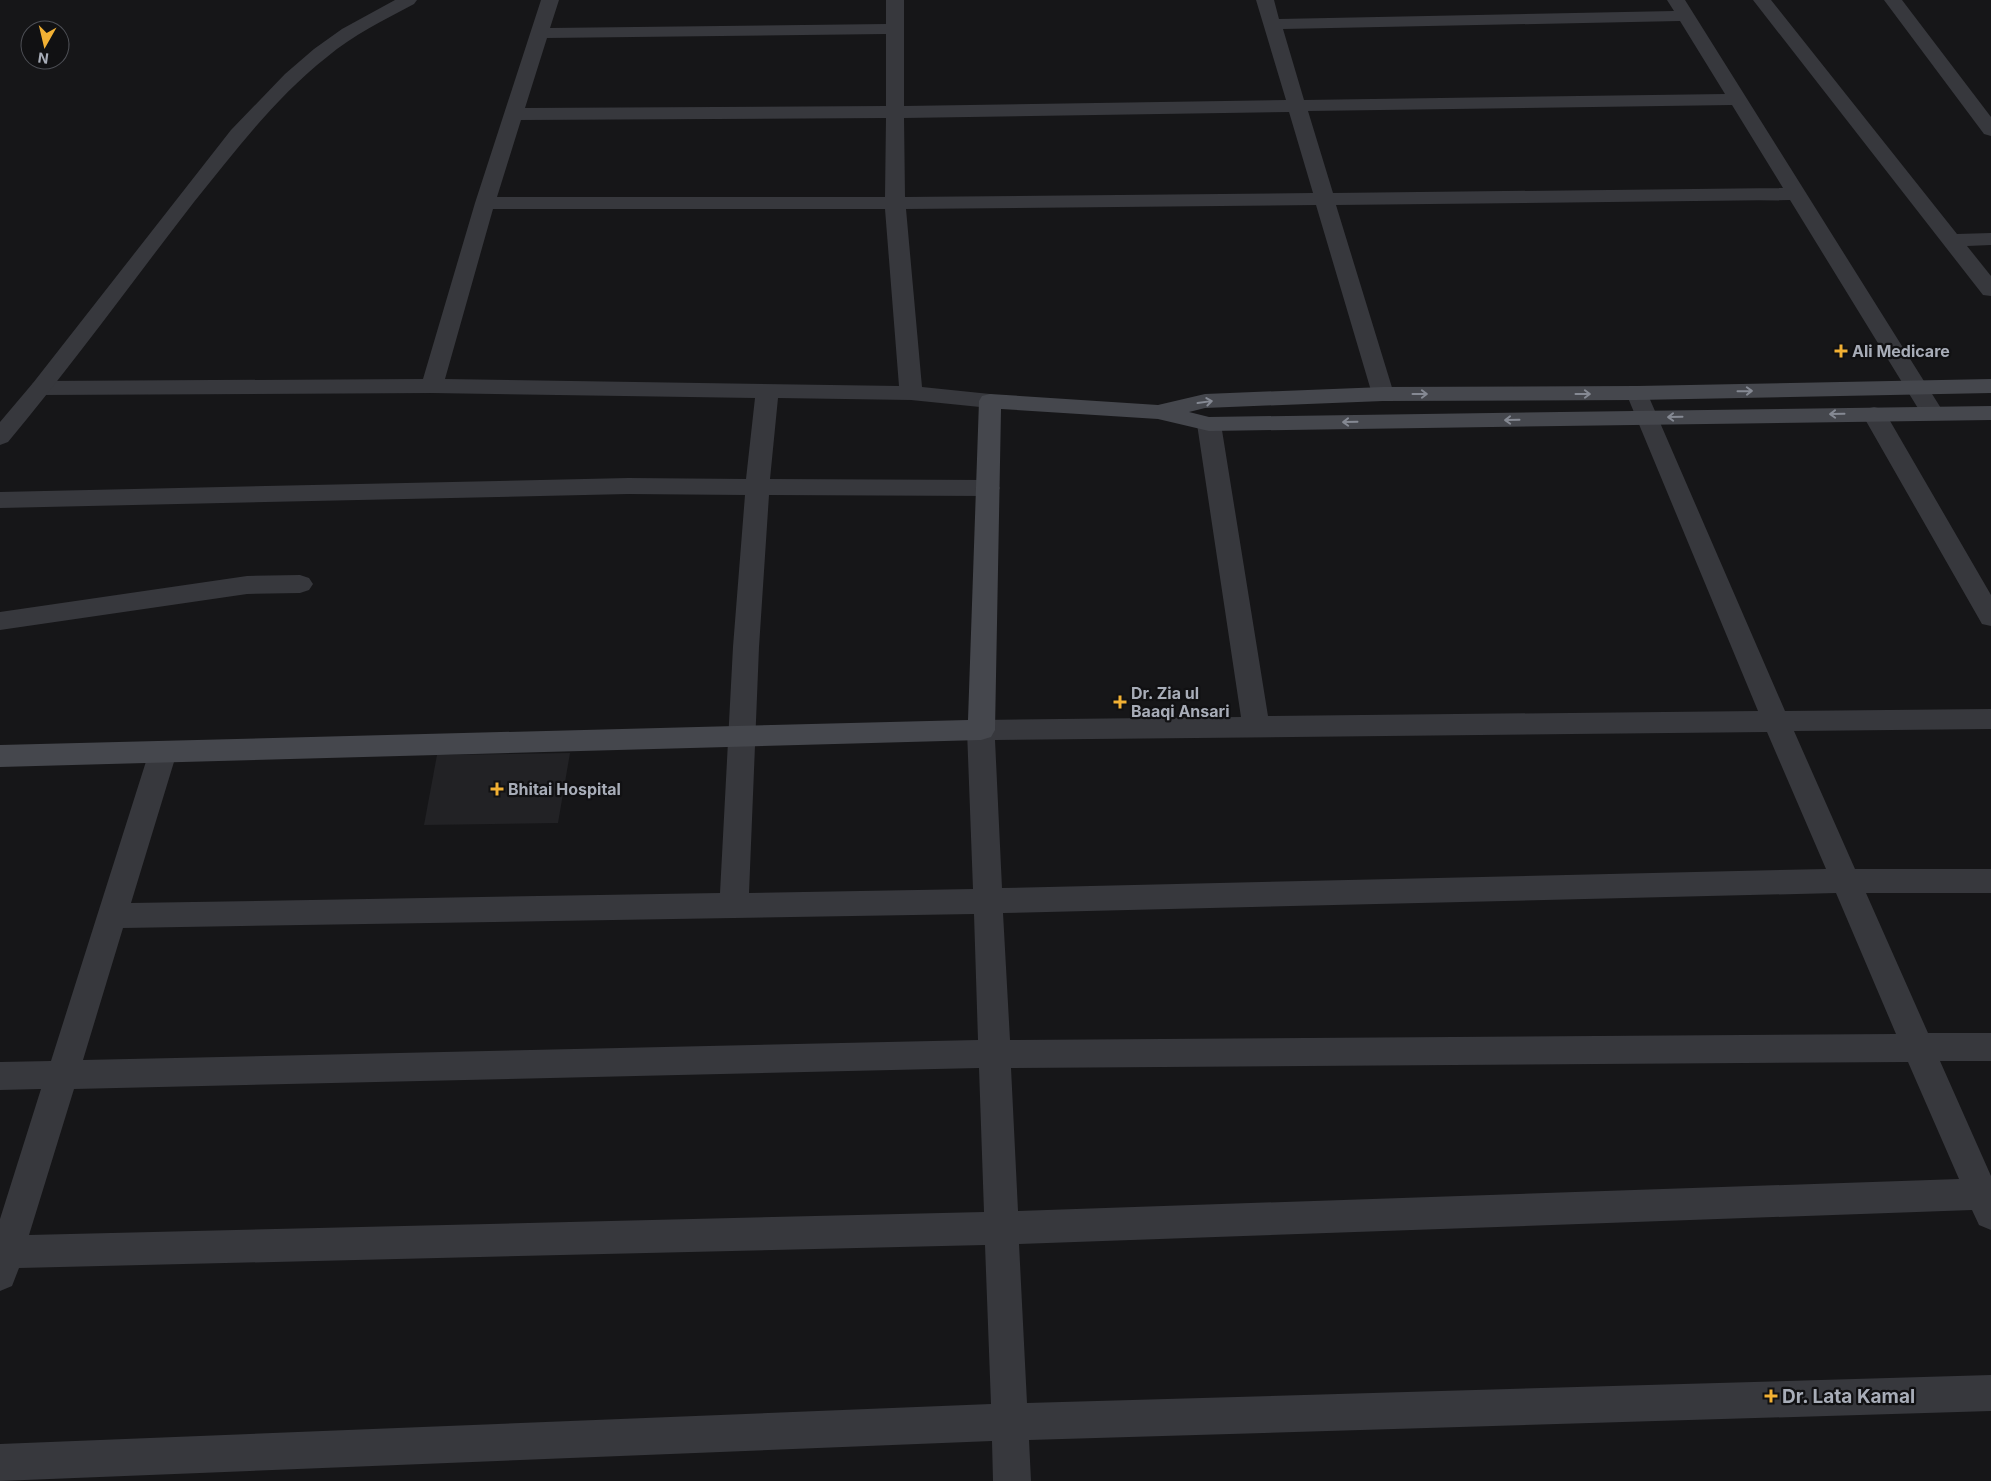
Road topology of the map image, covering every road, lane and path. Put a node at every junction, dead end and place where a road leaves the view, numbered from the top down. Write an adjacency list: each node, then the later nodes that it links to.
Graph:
1 (408, 0): 26 (street)
2 (550, 0): 10 (street)
3 (895, 0): 9 (street)
4 (1265, 0): 8 (street)
5 (1762, 0): 21 (street)
6 (1893, 0): 15 (street)
7 (1681, 8): 8 (street); 11 (street)
8 (1272, 24): 12 (street)
9 (895, 29): 10 (street); 13 (street)
10 (539, 33): 14 (street)
11 (1738, 99): 12 (street); 16 (street)
12 (1296, 106): 13 (street); 17 (street)
13 (895, 112): 14 (street); 19 (street)
14 (514, 114): 18 (street)
15 (1991, 130)
16 (1796, 194): 17 (street); 25 (street)
17 (1324, 199): 19 (street); 29 (street)
18 (485, 203): 19 (street); 23 (street)
19 (895, 203): 28 (street)
20 (1991, 239): 21 (street)
21 (1951, 240): 22 (street)
22 (1991, 290)
23 (432, 386): 26 (street); 27 (street)
24 (1991, 386): 25 (main road)
25 (1916, 387): 31 (main road, one-way to 25); 33 (street)
26 (41, 388): 37 (street)
27 (767, 390): 28 (street); 38 (street)
28 (911, 393): 30 (street)
29 (1383, 394): 31 (main road, one-way to 31); 32 (main road, one-way to 29)
30 (990, 401): 32 (main road); 39 (main road)
31 (1642, 406): 35 (main road, one-way to 31); 36 (main road, one-way to 36); 45 (street)
32 (1158, 412): 36 (main road)
33 (1932, 413): 34 (main road); 35 (main road)
34 (1991, 413)
35 (1874, 414): 42 (street)
36 (1209, 424): 46 (street)
37 (0, 437)
38 (756, 487): 39 (street); 40 (street); 48 (street)
39 (988, 488): 47 (main road)
40 (0, 500)
41 (300, 584): 43 (street)
42 (1991, 617)
43 (0, 621)
44 (1991, 719): 45 (street)
45 (1776, 722): 46 (street); 52 (street)
46 (1256, 727): 47 (street)
47 (981, 730): 48 (main road); 53 (street)
48 (740, 736): 49 (main road); 54 (street)
49 (163, 752): 50 (main road); 55 (street)
50 (0, 756)
51 (1991, 881): 52 (street)
52 (1845, 882): 53 (street); 56 (street)
53 (988, 900): 54 (street); 58 (street)
54 (734, 905): 55 (street)
55 (112, 916): 59 (street)
56 (1918, 1047): 57 (street); 58 (street); 61 (street)
57 (1991, 1047)
58 (994, 1054): 59 (street); 62 (street)
59 (62, 1074): 60 (street); 63 (street)
60 (0, 1076)
61 (1988, 1201): 62 (street)
62 (1001, 1228): 63 (street); 65 (street)
63 (2, 1259)
64 (1991, 1394): 65 (street)
65 (1010, 1422): 66 (street); 67 (street)
66 (0, 1463)
67 (1012, 1481)

